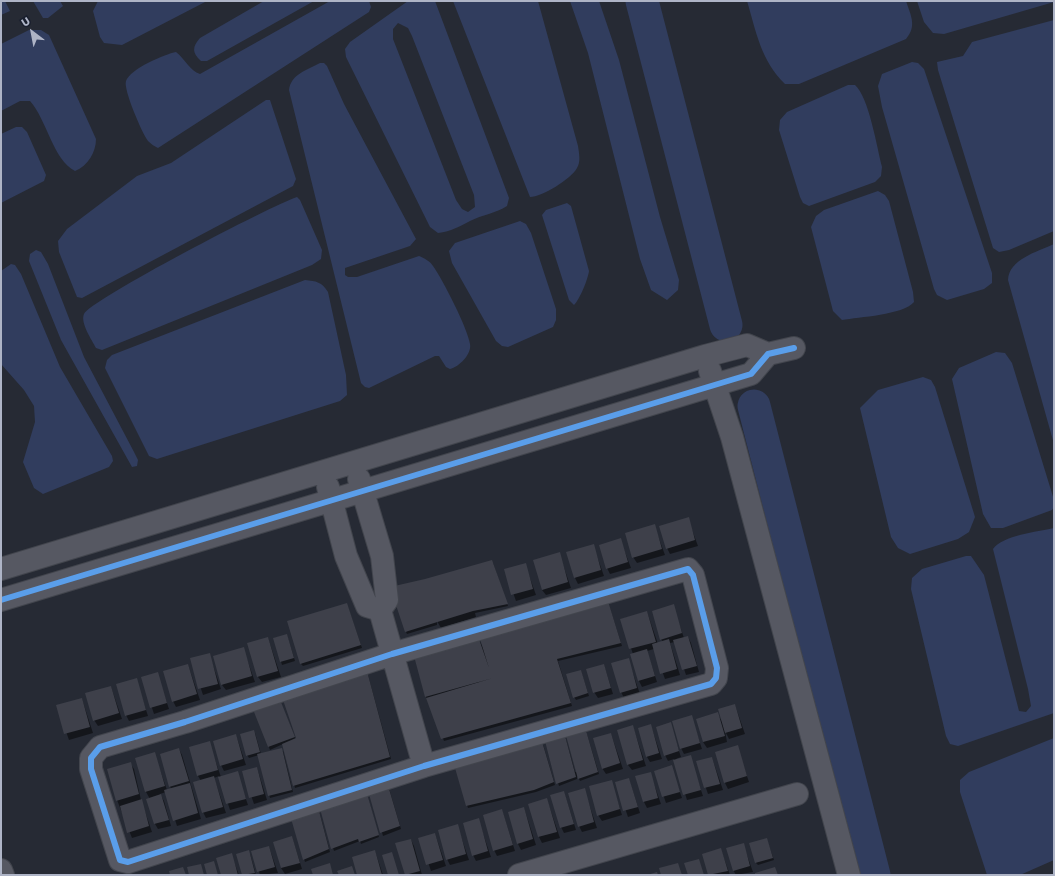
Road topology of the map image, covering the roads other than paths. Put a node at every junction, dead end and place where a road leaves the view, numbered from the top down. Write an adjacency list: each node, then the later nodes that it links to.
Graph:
1 (794, 348): 2 (street)
2 (768, 354): 3 (street); 4 (street)
3 (705, 356): 4 (street); 5 (street)
4 (715, 385): 7 (street); 20 (street)
5 (354, 463): 6 (street); 7 (street)
6 (324, 472): 8 (street); 11 (street)
7 (362, 492): 8 (street); 9 (street)
8 (332, 501): 10 (street); 12 (street)
9 (382, 556): 10 (street); 13 (street)
10 (351, 566): 13 (street)
11 (1, 568)
12 (1, 600)
13 (380, 610): 14 (street)
14 (392, 654): 15 (street); 15 (street); 15 (street)
15 (424, 766)
16 (797, 794): 19 (street)
17 (1, 870): 18 (street)
18 (3, 875)
19 (519, 875)
20 (849, 875)

